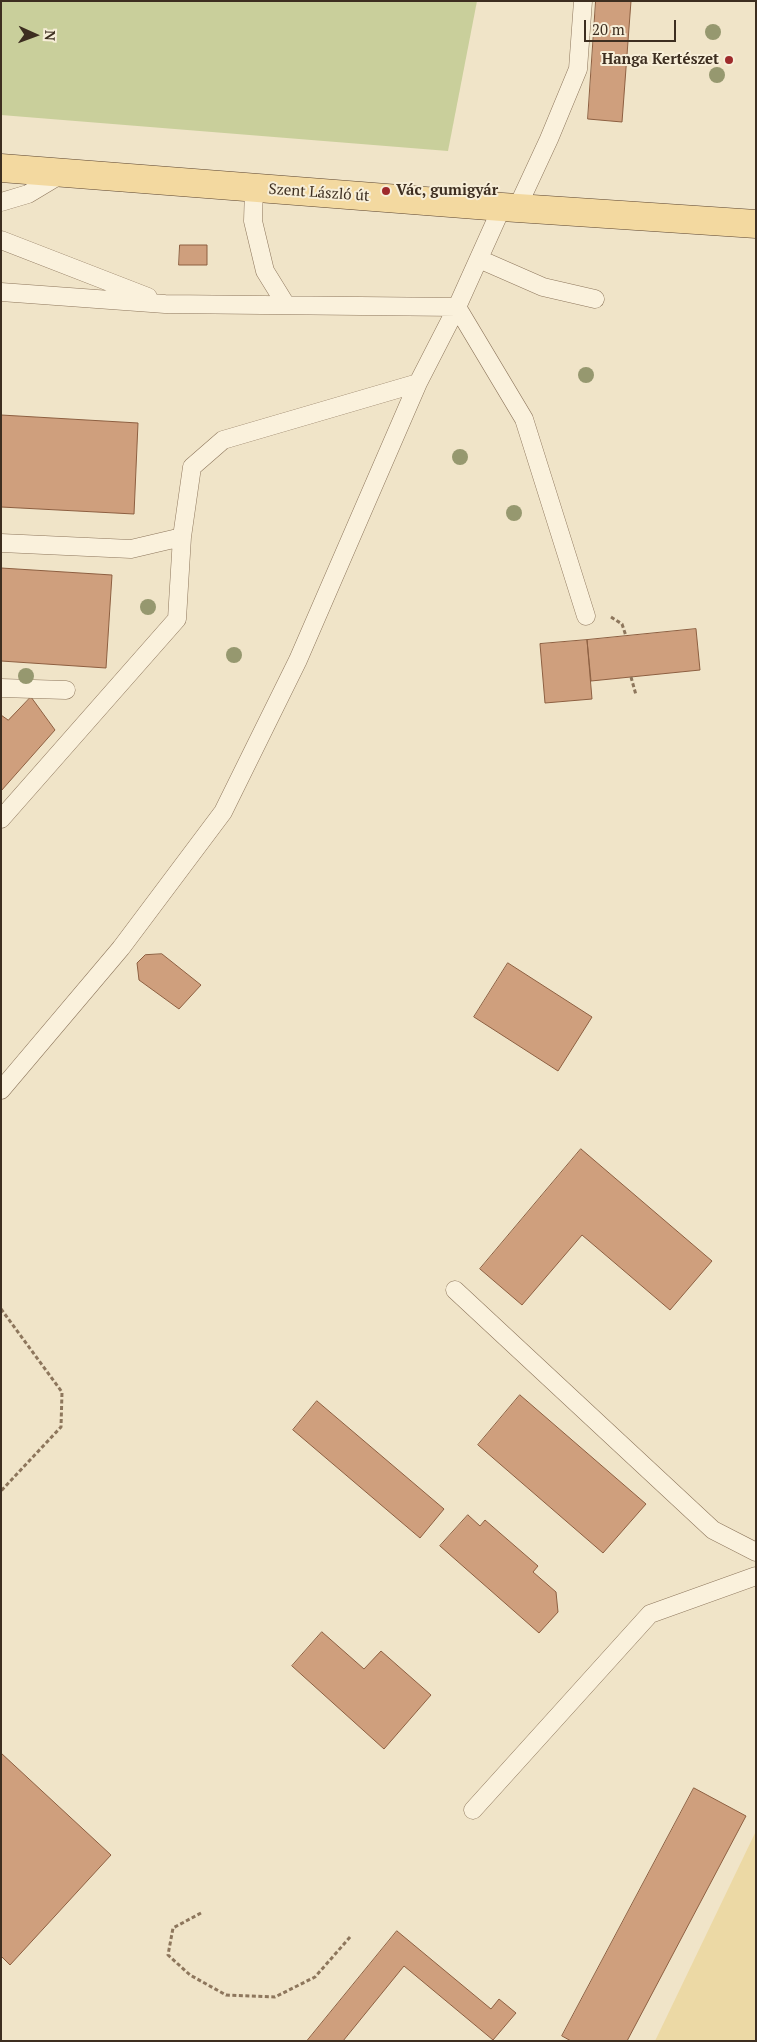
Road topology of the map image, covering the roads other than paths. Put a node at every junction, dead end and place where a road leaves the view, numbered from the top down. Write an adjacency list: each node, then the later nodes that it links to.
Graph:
1 (583, 1): 6 (lane)
2 (1, 168): 3 (main road, Szent László út)
3 (63, 173): 4 (main road, Szent László út); 5 (lane)
4 (254, 188): 6 (main road, Szent László út); 13 (lane)
5 (1, 202)
6 (510, 207): 7 (main road, Szent László út); 9 (lane)
7 (756, 224)
8 (1, 240): 12 (lane)
9 (479, 259): 11 (lane); 14 (lane)
10 (1, 292): 12 (lane)
11 (595, 299)
12 (165, 304): 13 (lane)
13 (286, 305): 14 (lane)
14 (457, 308): 15 (lane); 18 (lane)
15 (418, 383): 16 (lane); 22 (lane)
16 (182, 537): 17 (lane); 21 (lane)
17 (1, 543)
18 (586, 616)
19 (1, 688): 20 (lane)
20 (66, 690)
21 (1, 819)
22 (1, 1090)
23 (455, 1290): 24 (lane)
24 (756, 1552)
25 (756, 1576): 26 (lane)
26 (473, 1810)

